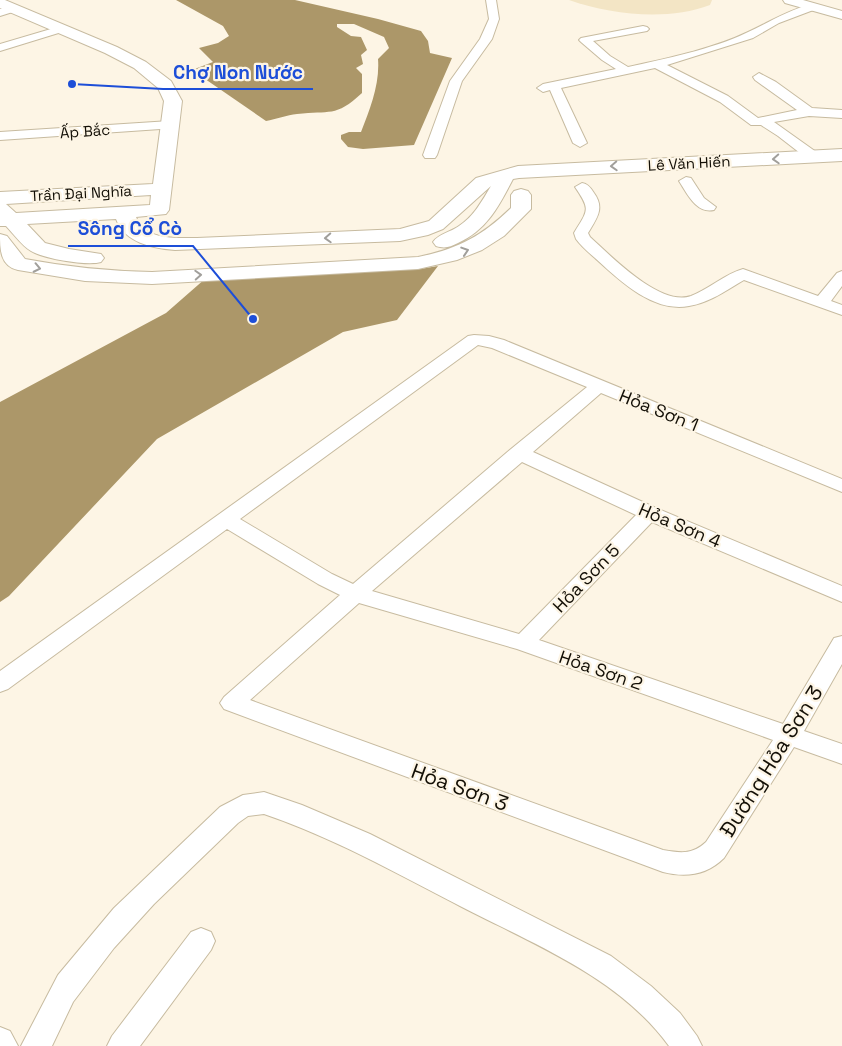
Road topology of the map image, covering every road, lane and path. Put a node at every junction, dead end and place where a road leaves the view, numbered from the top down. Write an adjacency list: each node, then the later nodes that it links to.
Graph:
1 (491, 0): 20 (street)
2 (788, 0): 4 (street)
3 (0, 3): 5 (main road)
4 (812, 7): 7 (street); 11 (street)
5 (15, 8): 6 (street); 8 (main road)
6 (0, 13)
7 (842, 14)
8 (61, 28): 10 (street); 17 (main road)
9 (643, 29): 12 (street)
10 (0, 48)
11 (657, 64): 12 (street); 16 (street)
12 (627, 71): 19 (street)
13 (759, 77): 14 (street)
14 (809, 112): 15 (street); 16 (street)
15 (842, 114)
16 (763, 121): 22 (street)
17 (170, 125): 18 (street, Ấp Bắc); 29 (main road)
18 (0, 136)
19 (580, 143)
20 (430, 154)
21 (842, 156): 22 (main road, Lê Văn Hiến)
22 (814, 157): 23 (main road, Lê Văn Hiến, one-way to 23)
23 (506, 175): 33 (main road); 37 (main road, Lê Văn Hiến)
24 (706, 180): 26 (main road, Lê Văn Hiến)
25 (667, 182): 26 (main road, Lê Văn Hiến)
26 (686, 182): 32 (street)
27 (610, 185): 28 (main road)
28 (582, 186): 30 (main road); 41 (street)
29 (161, 189): 31 (main road, Trần Đại Nghĩa); 34 (main road, Trần Đại Nghĩa)
30 (521, 195): 33 (main road); 37 (main road, one-way to 30)
31 (0, 198)
32 (709, 207)
33 (488, 209): 37 (main road)
34 (124, 212): 35 (main road, Trần Đại Nghĩa); 39 (main road)
35 (4, 216): 39 (main road)
36 (0, 240): 38 (main road, one-way to 38)
37 (409, 249): 38 (main road); 38 (main road)
38 (382, 250): 39 (main road)
39 (162, 253)
40 (842, 276): 41 (street)
41 (821, 303): 42 (street)
42 (842, 310)
43 (599, 386): 44 (street); 45 (street, Hỏa Sơn 1); 47 (street, Hỏa Sơn 1)
44 (518, 453): 46 (street, Hỏa Sơn 4); 48 (street)
45 (842, 486)
46 (649, 512): 49 (street, Hỏa Sơn 4); 50 (street, Hỏa Sơn 5)
47 (225, 519): 48 (street, Hỏa Sơn 2); 52 (street)
48 (356, 594): 50 (street, Hỏa Sơn 2); 55 (street, Hỏa Sơn 3)
49 (842, 594)
50 (523, 643): 53 (street, Hỏa Sơn 2)
51 (842, 644): 53 (street, Đường Hỏa Sơn 3)
52 (0, 683)
53 (790, 734): 54 (street, Hỏa Sơn 2); 55 (street, Đường Hỏa Sơn 3)
54 (842, 754)
55 (689, 866)
56 (201, 941): 60 (street)
57 (0, 1041): 58 (street)
58 (3, 1046)
59 (36, 1046): 61 (street)
60 (122, 1046)
61 (687, 1046)

